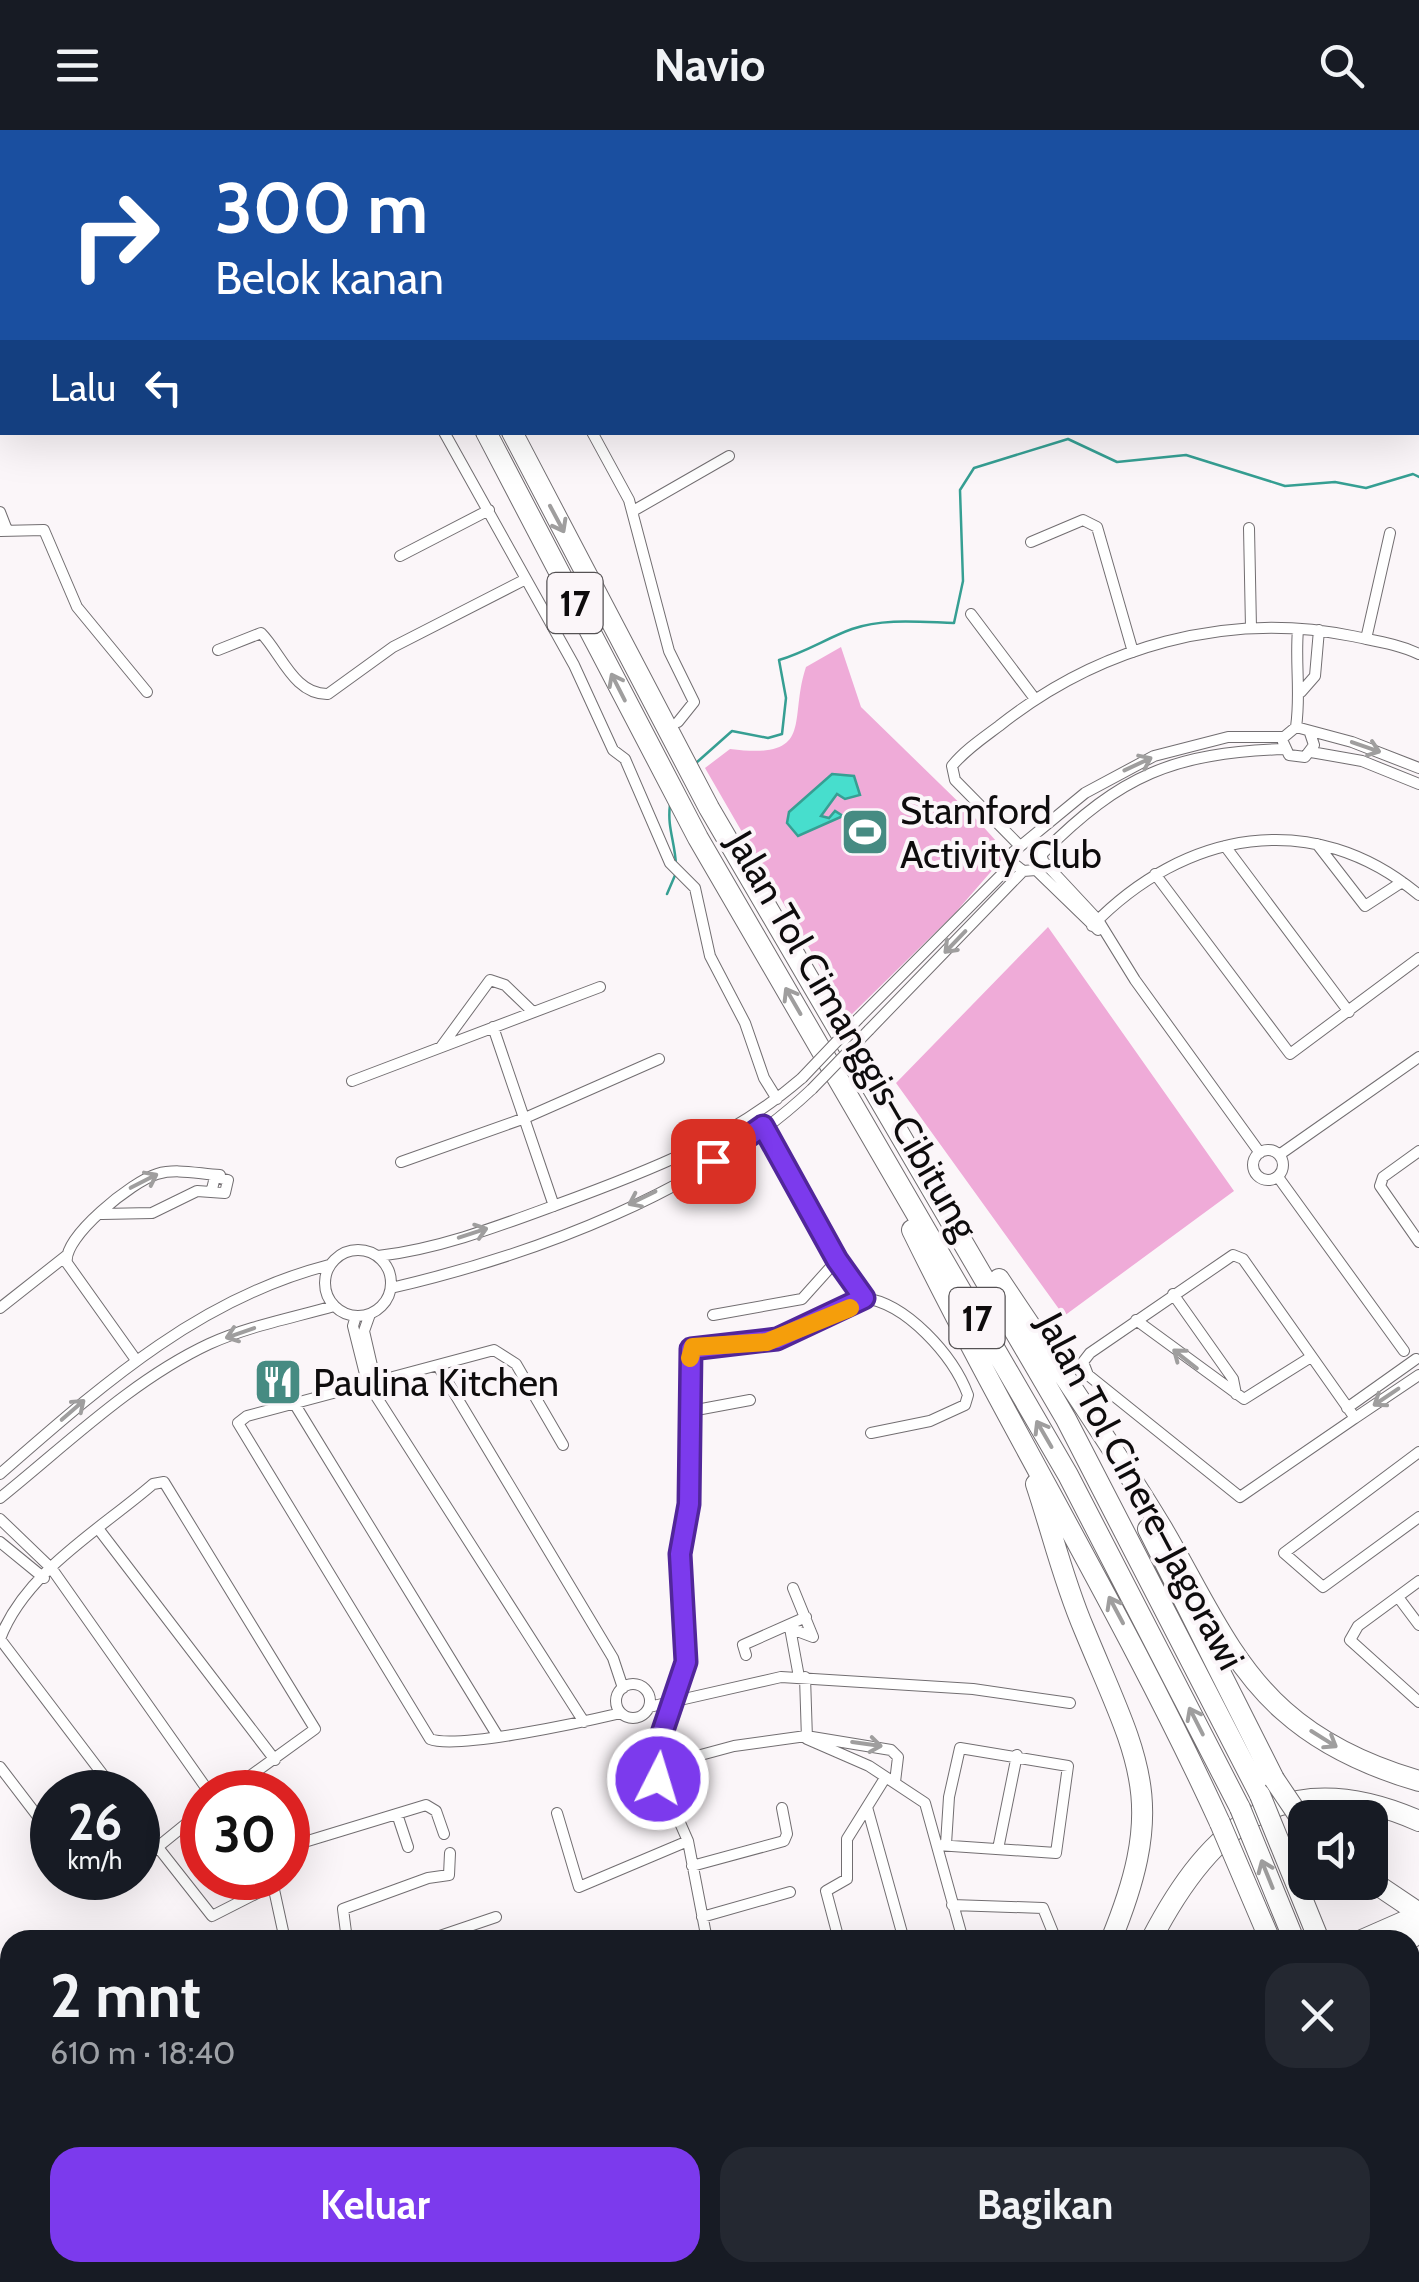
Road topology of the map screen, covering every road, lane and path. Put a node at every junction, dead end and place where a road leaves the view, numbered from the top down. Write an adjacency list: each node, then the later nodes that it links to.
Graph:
1 (446, 435): 6 (street)
2 (488, 435): 54 (highway, Jalan Tol Cimanggis–Cibitung / 17, one-way to 2)
3 (514, 435): 56 (highway, Jalan Tol Cimanggis–Cibitung / 17, one-way to 56)
4 (594, 435): 7 (street)
5 (728, 456): 7 (street)
6 (489, 510): 13 (street); 14 (street)
7 (633, 511): 26 (street)
8 (0, 512): 10 (street)
9 (1249, 528): 16 (street)
10 (3, 531): 23 (street)
11 (1390, 533): 19 (street)
12 (1031, 542): 21 (street)
13 (400, 556)
14 (526, 580): 20 (street); 32 (street)
15 (971, 614): 25 (street)
16 (1251, 628): 17 (street); 21 (street)
17 (1298, 630): 18 (street); 24 (street)
18 (1319, 630): 19 (street); 24 (street)
19 (1366, 639): 22 (street)
20 (218, 650)
21 (1133, 652): 25 (street)
22 (1419, 654)
23 (147, 692)
24 (1301, 692): 27 (street)
25 (1035, 699): 36 (street)
26 (678, 722)
27 (1296, 727): 28 (street); 29 (street)
28 (1310, 733): 31 (street); 33 (street, one-way to 33)
29 (1284, 743): 31 (street); 35 (street, one-way to 29); 39 (street)
30 (632, 746): 32 (street)
31 (1311, 752): 34 (street)
32 (625, 759): 57 (street)
33 (1419, 768)
34 (1419, 784)
35 (1031, 841): 36 (street); 39 (street)
36 (1018, 844): 40 (street)
37 (1317, 844): 38 (street); 43 (street); 43 (street)
38 (1226, 846): 42 (street); 49 (street)
39 (1040, 861): 41 (street); 45 (street)
40 (1013, 863): 41 (street); 57 (street, bridge)
41 (1023, 872): 59 (street, one-way to 59, bridge)
42 (1155, 874): 45 (street); 49 (street)
43 (1402, 882): 44 (street)
44 (1419, 895)
45 (1095, 923): 61 (street)
46 (1419, 958): 49 (street)
47 (600, 987): 48 (street)
48 (534, 1012): 50 (street); 51 (street)
49 (1349, 1012)
50 (493, 1027): 51 (street); 58 (street)
51 (441, 1047): 55 (street)
52 (1419, 1057): 62 (street)
53 (659, 1059): 58 (street)
54 (838, 1079): 95 (highway); 177 (highway, Jalan Tol Cimanggis–Cibitung / 17, one-way to 54, bridge)
55 (352, 1082)
56 (874, 1090): 96 (highway); 135 (highway, Jalan Tol Cinere–Jagorawi / 17)
57 (777, 1099): 67 (street)
58 (525, 1118): 63 (street); 67 (street)
59 (763, 1126): 72 (street); 74 (street, one-way to 74)
60 (1419, 1151): 69 (street)
61 (1260, 1153): 62 (street); 65 (street)
62 (1279, 1155): 65 (street)
63 (401, 1162)
64 (196, 1173): 66 (street); 66 (street); 68 (street, one-way to 64)
65 (1278, 1178): 85 (street)
66 (197, 1190): 68 (street)
67 (554, 1206): 71 (street, one-way to 67)
68 (101, 1215): 70 (street)
69 (1419, 1242)
70 (66, 1256): 78 (street); 84 (street)
71 (378, 1256): 73 (street); 74 (street)
72 (837, 1260): 76 (street); 81 (street)
73 (329, 1265): 77 (street); 84 (street)
74 (390, 1288): 79 (street)
75 (1173, 1294): 82 (street); 83 (street); 89 (street)
76 (864, 1298): 92 (street); 94 (street)
77 (334, 1306): 80 (street); 100 (street, one-way to 100)
78 (0, 1308)
79 (370, 1314): 80 (street); 88 (street)
80 (356, 1316): 88 (street)
81 (714, 1316)
82 (1136, 1320): 89 (street, one-way to 82); 93 (street)
83 (1311, 1356): 89 (street); 93 (street)
84 (136, 1360): 99 (street, one-way to 84)
85 (1414, 1362): 87 (street); 93 (street)
86 (438, 1366): 88 (street); 97 (street); 117 (street)
87 (1418, 1377): 93 (street, one-way to 93)
88 (373, 1384): 91 (street); 123 (street)
89 (1236, 1394)
90 (750, 1400): 92 (street)
91 (294, 1403): 124 (street); 124 (street)
92 (691, 1411): 118 (street)
93 (1351, 1413)
94 (871, 1433)
95 (1019, 1435): 174 (highway); 176 (highway, one-way to 95, bridge)
96 (1104, 1437): 134 (highway, one-way to 134); 135 (highway)
97 (563, 1444)
98 (1419, 1452): 101 (street)
99 (0, 1474)
100 (0, 1498)
101 (1419, 1517)
102 (0, 1519): 105 (street)
103 (100, 1531): 105 (street); 127 (street); 127 (street)
104 (0, 1542): 106 (street)
105 (52, 1569): 106 (street); 108 (street)
106 (42, 1577): 108 (street); 114 (street)
107 (1419, 1581): 110 (street)
108 (59, 1584): 131 (street)
109 (793, 1588): 111 (street)
110 (1398, 1597): 112 (street); 119 (street)
111 (806, 1617): 113 (street); 113 (street)
112 (1419, 1626)
113 (789, 1628): 115 (street); 116 (street)
114 (0, 1639): 130 (street)
115 (746, 1656)
116 (802, 1677): 118 (street); 120 (street); 125 (street)
117 (624, 1688): 121 (street); 122 (street)
118 (676, 1702): 121 (street); 148 (street)
119 (1419, 1702)
120 (1070, 1703)
121 (649, 1707): 122 (street)
122 (620, 1713): 123 (street)
123 (584, 1722): 124 (street)
124 (497, 1735)
125 (806, 1736): 128 (street); 133 (street); 133 (street, one-way to 133)
126 (1017, 1754): 136 (street); 152 (street); 152 (street)
127 (275, 1760): 132 (street)
128 (671, 1763)
129 (0, 1767): 138 (street)
130 (99, 1770)
131 (193, 1770)
132 (260, 1770)
133 (890, 1780): 137 (street); 139 (street)
134 (1419, 1780)
135 (1267, 1787): 140 (highway, bridge); 178 (highway, Jalan Tol Cinere–Jagorawi / 17, bridge)
136 (949, 1797): 137 (street); 149 (street)
137 (921, 1798): 149 (street)
138 (30, 1806)
139 (867, 1807): 170 (street); 171 (street)
140 (1288, 1807)
141 (782, 1808): 155 (street)
142 (558, 1812): 148 (street)
143 (397, 1814): 146 (street); 147 (street); 151 (street)
144 (1419, 1821): 175 (highway)
145 (180, 1829): 150 (street)
146 (444, 1834)
147 (310, 1840)
148 (688, 1842): 155 (street)
149 (942, 1844): 152 (street); 162 (street)
150 (160, 1845)
151 (408, 1848)
152 (998, 1849)
153 (160, 1851): 156 (street)
154 (450, 1853): 167 (street)
155 (692, 1866): 165 (street)
156 (180, 1876)
157 (790, 1892): 165 (street)
158 (1388, 1892): 163 (highway)
159 (199, 1900): 160 (street)
160 (239, 1900)
161 (276, 1900): 166 (street)
162 (952, 1905): 172 (street); 173 (street)
163 (1419, 1914): 179 (highway)
164 (496, 1917): 168 (street)
165 (702, 1917): 169 (street)
166 (283, 1930)
167 (346, 1930)
168 (458, 1930)
169 (705, 1930)
170 (836, 1930)
171 (901, 1930)
172 (959, 1930)
173 (1052, 1930)
174 (1114, 1930)
175 (1157, 1930)
176 (1266, 1930)
177 (1290, 1930)
178 (1316, 1930)
179 (1384, 1930)

